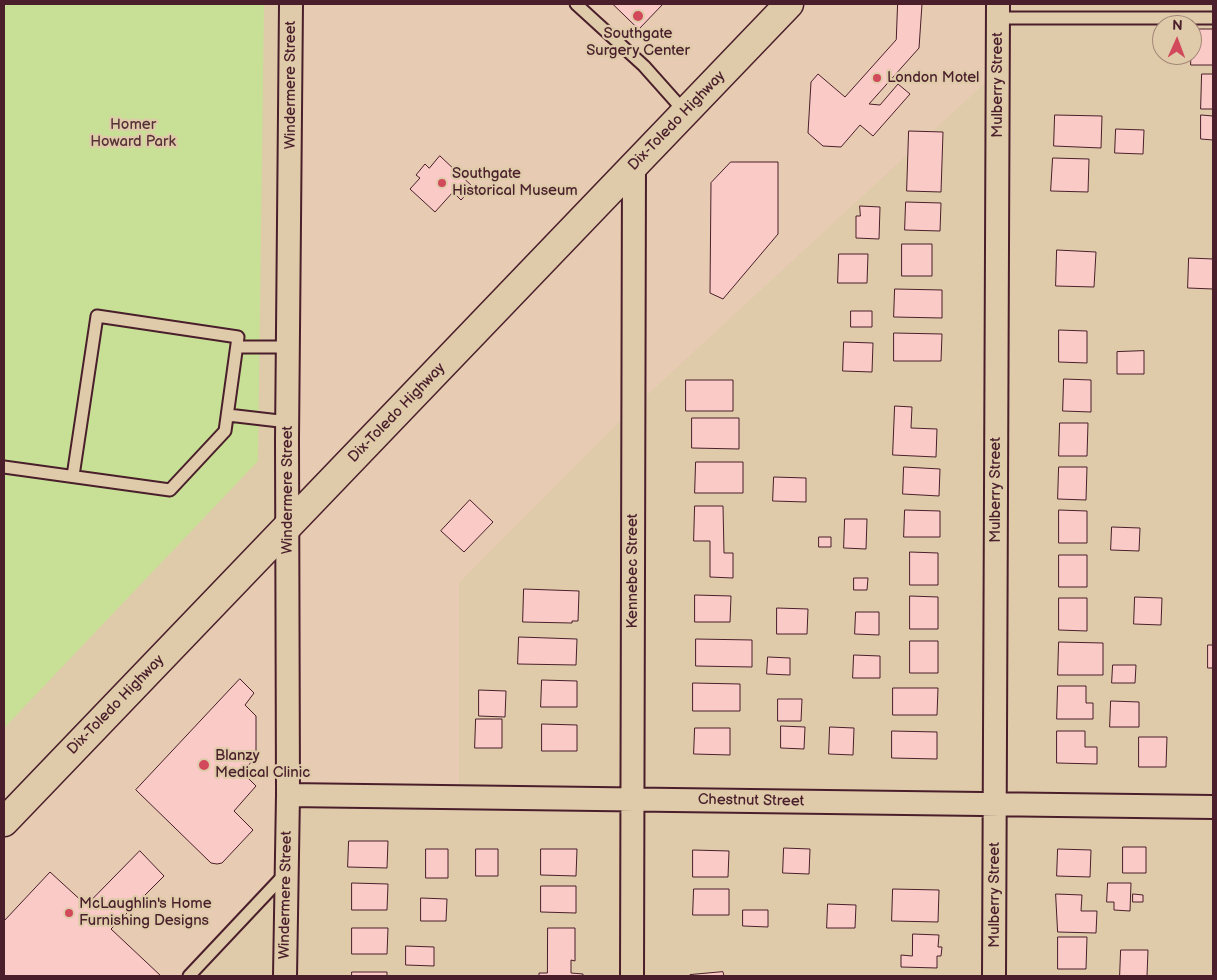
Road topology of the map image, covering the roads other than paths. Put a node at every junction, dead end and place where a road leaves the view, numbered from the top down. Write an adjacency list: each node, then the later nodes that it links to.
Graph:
1 (291, 4): 9 (street, Windermere Street)
2 (576, 4): 6 (lane)
3 (789, 4): 6 (main road, Dix-Toledo Highway)
4 (998, 11): 5 (lane); 17 (street, Mulberry Street)
5 (1213, 18)
6 (685, 112): 7 (main road, Dix-Toledo Highway)
7 (634, 165): 14 (main road, Dix-Toledo Highway); 16 (street, Kennebec Street)
8 (237, 347): 9 (lane); 10 (lane); 13 (lane)
9 (288, 348): 11 (street, Windermere Street)
10 (228, 415): 11 (lane); 13 (lane)
11 (288, 422): 14 (street, Windermere Street)
12 (4, 467): 13 (lane)
13 (73, 476)
14 (287, 527): 15 (street, Windermere Street); 19 (main road, Dix-Toledo Highway)
15 (288, 795): 16 (street, Chestnut Street); 20 (street, Windermere Street)
16 (633, 800): 17 (street, Chestnut Street); 23 (street, Kennebec Street)
17 (995, 804): 18 (street, Chestnut Street); 24 (street, Mulberry Street)
18 (1213, 807)
19 (7, 812)
20 (285, 874): 21 (lane); 22 (street, Windermere Street)
21 (189, 976)
22 (285, 976)
23 (632, 976)
24 (994, 976)

